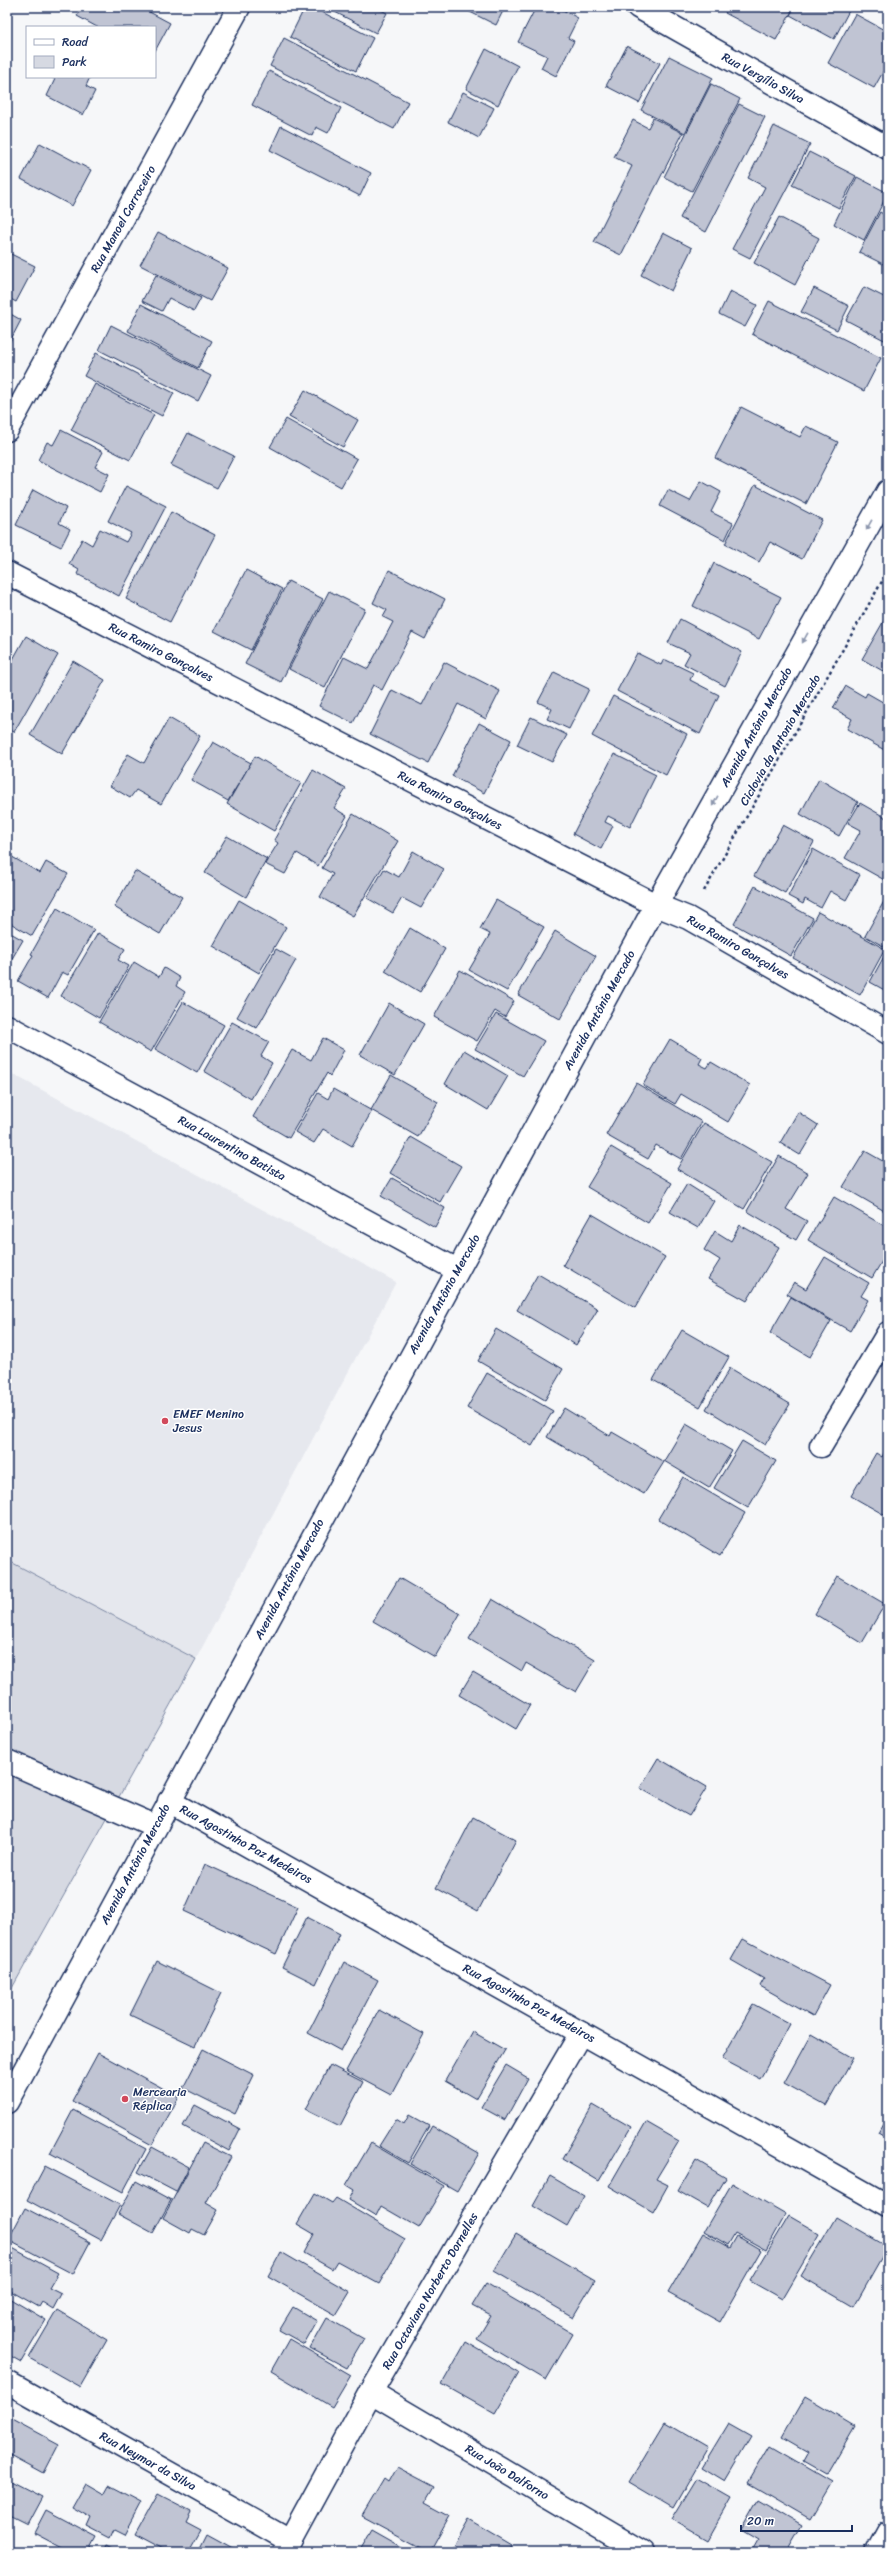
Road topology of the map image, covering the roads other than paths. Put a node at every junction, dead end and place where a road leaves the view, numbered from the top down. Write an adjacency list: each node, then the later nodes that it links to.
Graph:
1 (239, 7): 4 (street, Rua Manoel Carroceiro)
2 (638, 7): 3 (street, Rua Vergílio Silva)
3 (888, 148)
4 (7, 430)
5 (888, 491): 7 (street, Avenida Antônio Mercado, one-way to 7)
6 (7, 573): 7 (street, Rua Ramiro Gonçalves)
7 (656, 905): 9 (street, Rua Ramiro Gonçalves); 10 (street, Avenida Antônio Mercado)
8 (7, 1026): 10 (street, Rua Laurentino Batista)
9 (888, 1033)
10 (457, 1270): 14 (street, Avenida Antônio Mercado)
11 (888, 1333): 12 (street)
12 (821, 1446)
13 (7, 1761): 15 (street)
14 (169, 1801): 15 (street, Avenida Antônio Mercado); 16 (street, Rua Agostinho Paz Medeiros)
15 (156, 1826): 17 (street, Avenida Antônio Mercado)
16 (581, 2033): 18 (street, Rua Agostinho Paz Medeiros); 20 (street, Rua Octaviano Norberto Dornelles)
17 (7, 2102)
18 (888, 2206)
19 (7, 2382): 22 (street, Rua Neymar da Silva)
20 (371, 2392): 22 (street, Rua Octaviano Norberto Dornelles); 23 (street, Rua João Dalforno)
21 (888, 2532): 24 (street)
22 (287, 2546)
23 (642, 2552)
24 (877, 2552)

